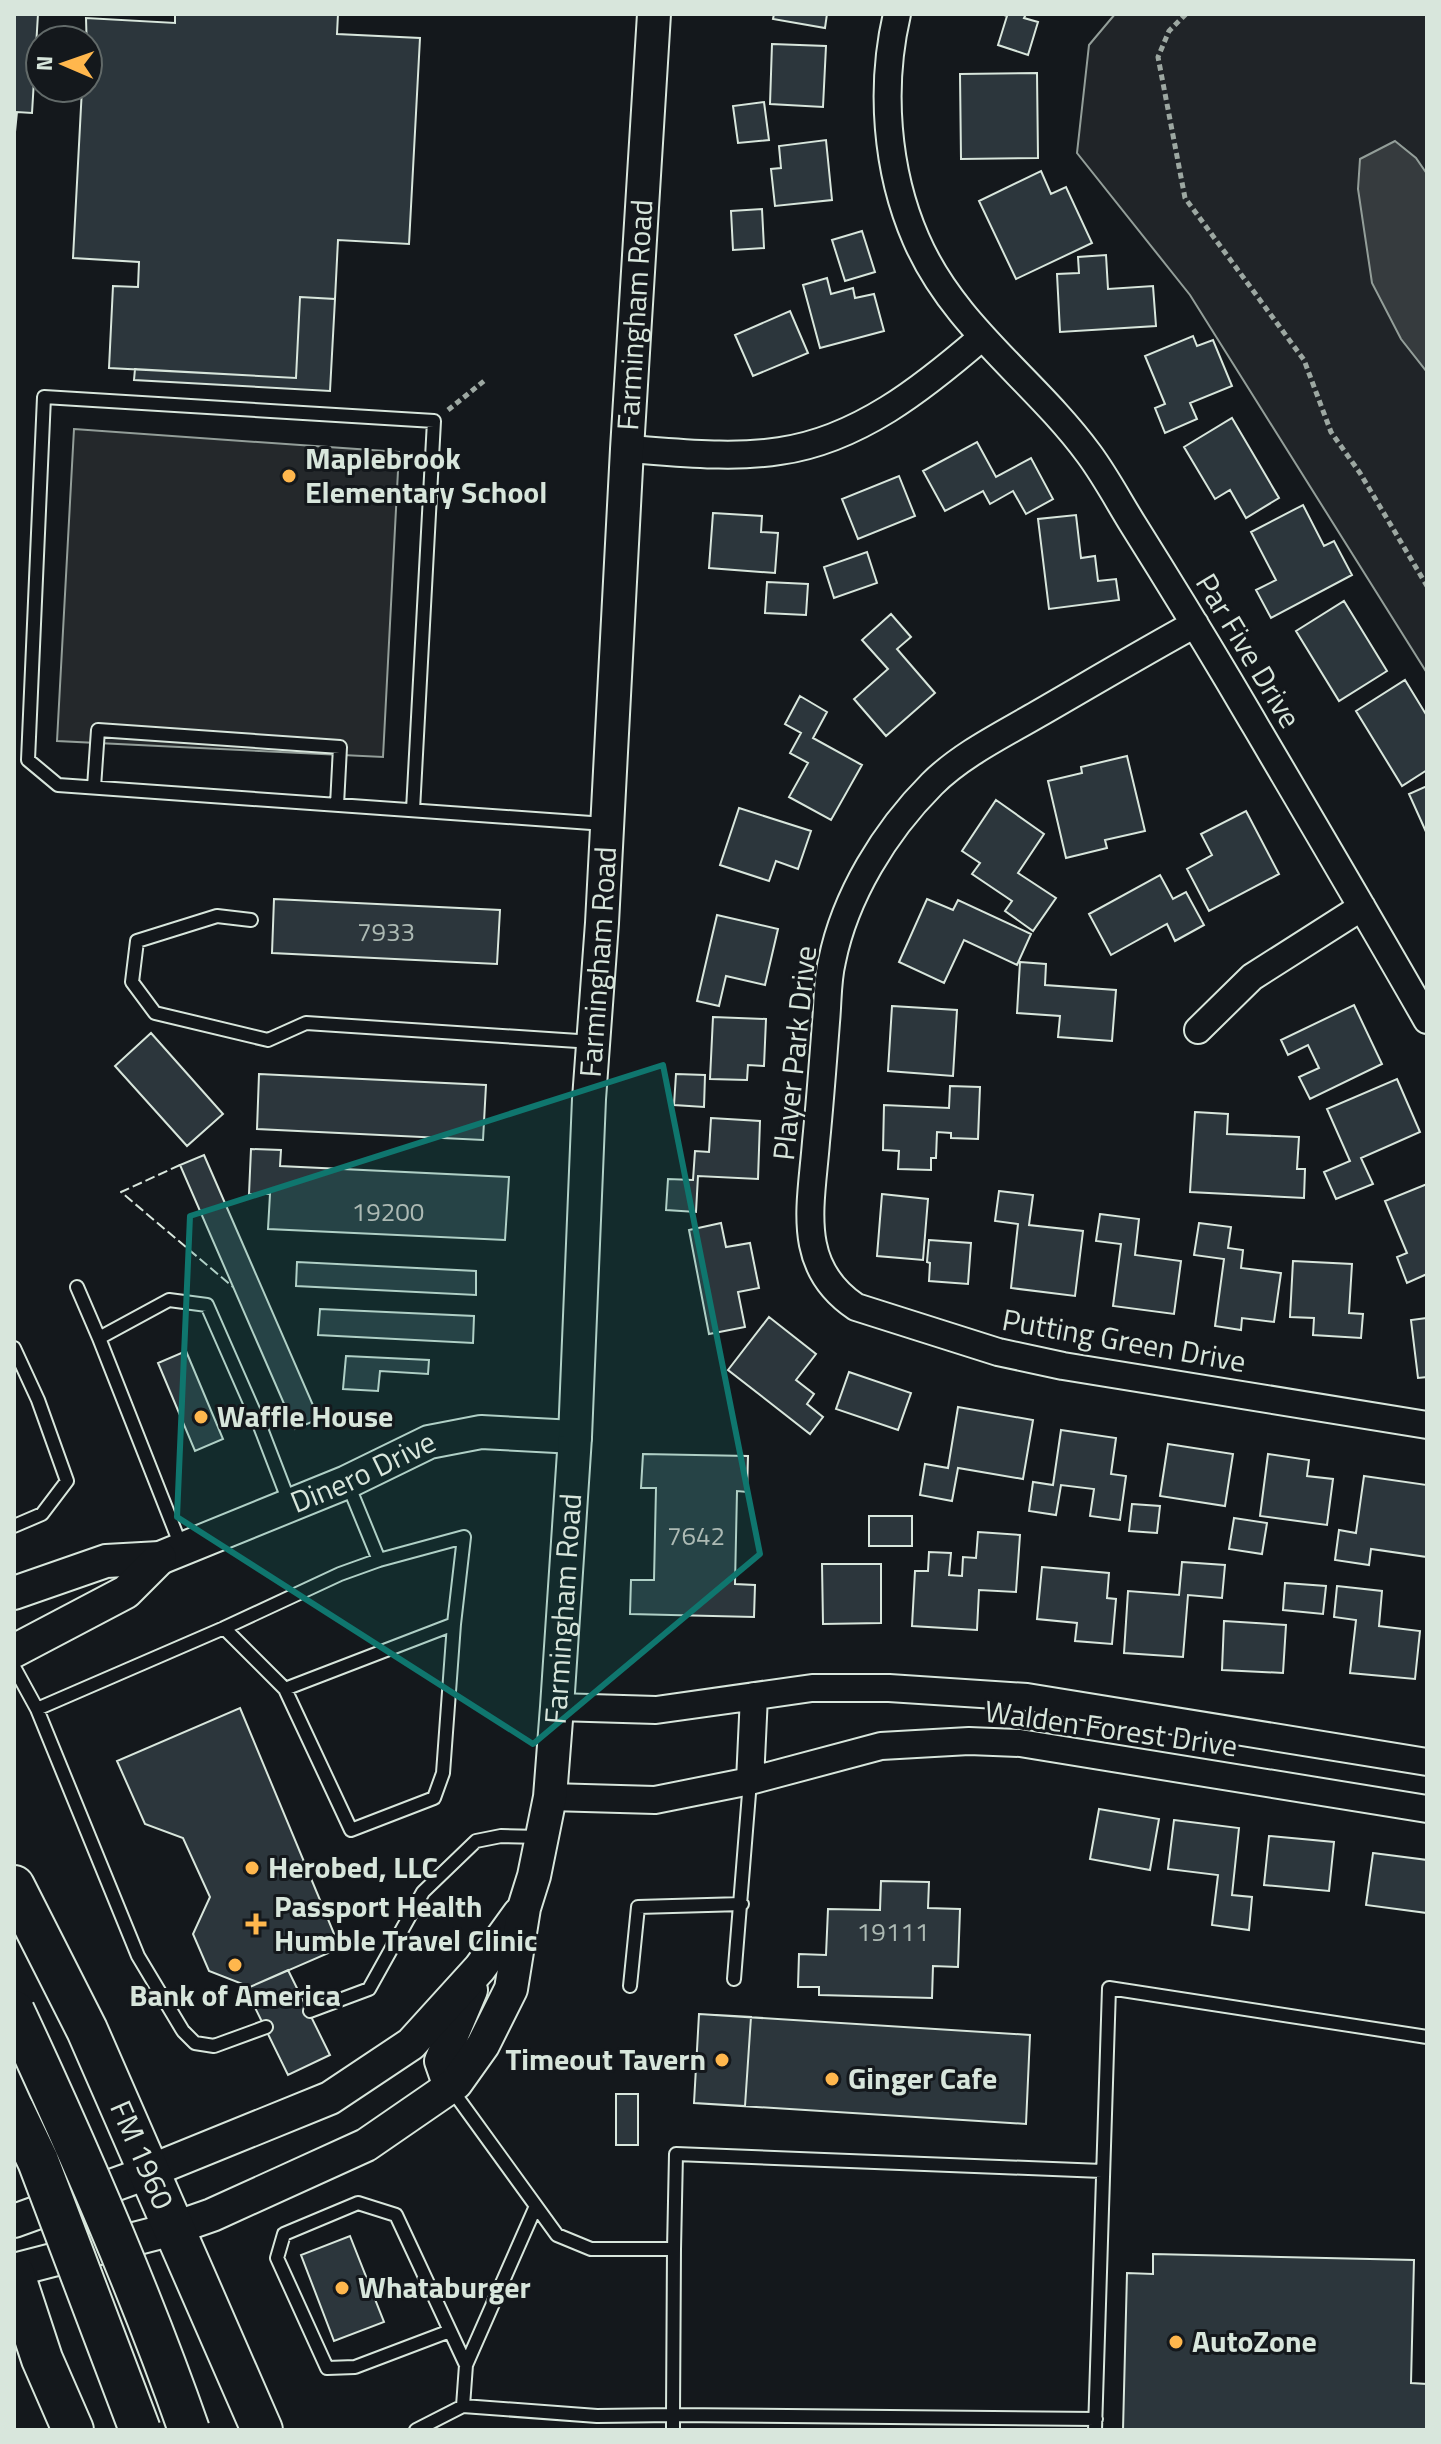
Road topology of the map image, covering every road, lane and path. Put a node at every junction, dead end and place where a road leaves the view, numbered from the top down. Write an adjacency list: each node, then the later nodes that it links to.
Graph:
1 (654, 14): 7 (street, Farmingham Road)
2 (897, 14): 4 (street, Par Five Drive)
3 (1186, 14): 8 (path)
4 (981, 338): 7 (street); 9 (street, Par Five Drive)
5 (484, 381): 6 (path)
6 (434, 421): 10 (lane); 12 (lane)
7 (627, 449): 13 (street, Farmingham Road)
8 (1427, 586)
9 (1195, 624): 14 (street, Par Five Drive); 19 (street, Player Park Drive)
10 (94, 787): 11 (lane); 11 (lane)
11 (337, 805): 12 (lane)
12 (413, 810): 13 (lane)
13 (608, 824): 18 (street, Farmingham Road)
14 (1362, 907): 16 (street, Par Five Drive); 17 (street)
15 (251, 920): 18 (lane)
16 (1427, 1020)
17 (1198, 1030)
18 (593, 1042): 24 (street, Farmingham Road)
19 (825, 1279): 23 (street, Putting Green Drive)
20 (77, 1287): 21 (lane)
21 (99, 1338): 26 (lane); 28 (lane)
22 (14, 1348): 27 (lane)
23 (1427, 1425)
24 (575, 1437): 25 (street, Dinero Drive); 38 (street, Farmingham Road)
25 (347, 1482): 26 (street, Dinero Drive); 29 (lane)
26 (291, 1506): 28 (street, Dinero Drive)
27 (14, 1526)
28 (172, 1554): 30 (street, Dinero Drive); 33 (street, Dinero Drive)
29 (379, 1560): 31 (lane); 32 (lane)
30 (14, 1593)
31 (454, 1624): 35 (lane); 35 (lane)
32 (224, 1628): 35 (lane); 39 (lane)
33 (14, 1651)
34 (14, 1667): 39 (lane)
35 (285, 1689)
36 (754, 1696): 37 (street, Walden Forest Drive); 38 (street, Walden Forest Drive); 42 (street)
37 (1027, 1697): 40 (street); 41 (street, Walden Forest Drive)
38 (557, 1707): 43 (street, Farmingham Road)
39 (37, 1709): 54 (lane)
40 (1020, 1743): 42 (street, Walden Forest Drive); 44 (street, Walden Forest Drive)
41 (1427, 1762)
42 (750, 1781): 43 (street, Walden Forest Drive); 47 (lane)
43 (550, 1797): 45 (street, Farmingham Road)
44 (1427, 1809)
45 (543, 1837): 48 (street, Farmingham Road); 53 (lane)
46 (14, 1886): 59 (main road, FM 1960 / FM 1960)
47 (742, 1904): 50 (lane); 51 (lane)
48 (524, 1908): 49 (street, Farmingham Road); 56 (street, Farmingham Road)
49 (480, 1968): 56 (street); 59 (street, Farmingham Road)
50 (734, 1979)
51 (630, 1986)
52 (14, 2011): 73 (main road, FM 1960, bridge)
53 (310, 2011)
54 (266, 2027)
55 (1427, 2037): 58 (lane)
56 (450, 2087): 60 (lane); 62 (street, Farmingham Road)
57 (14, 2111): 72 (main road, bridge)
58 (1102, 2171): 63 (lane); 70 (lane)
59 (149, 2172): 61 (street, Farmingham Road); 62 (main road, FM 1960 / FM 1960)
60 (536, 2206): 63 (lane); 66 (lane)
61 (14, 2221)
62 (173, 2228): 64 (street, Farmingham Road); 74 (main road, FM 1960 / FM 1960)
63 (674, 2249): 68 (lane)
64 (14, 2272): 71 (main road)
65 (450, 2331): 65 (lane); 66 (lane)
66 (466, 2365): 67 (lane)
67 (463, 2406): 69 (lane); 75 (lane)
68 (673, 2415): 69 (lane); 70 (lane); 77 (lane)
69 (597, 2416): 76 (lane)
70 (1095, 2425)
71 (73, 2430)
72 (140, 2430)
73 (189, 2430)
74 (262, 2430)
75 (416, 2430)
76 (597, 2430)
77 (673, 2430)

